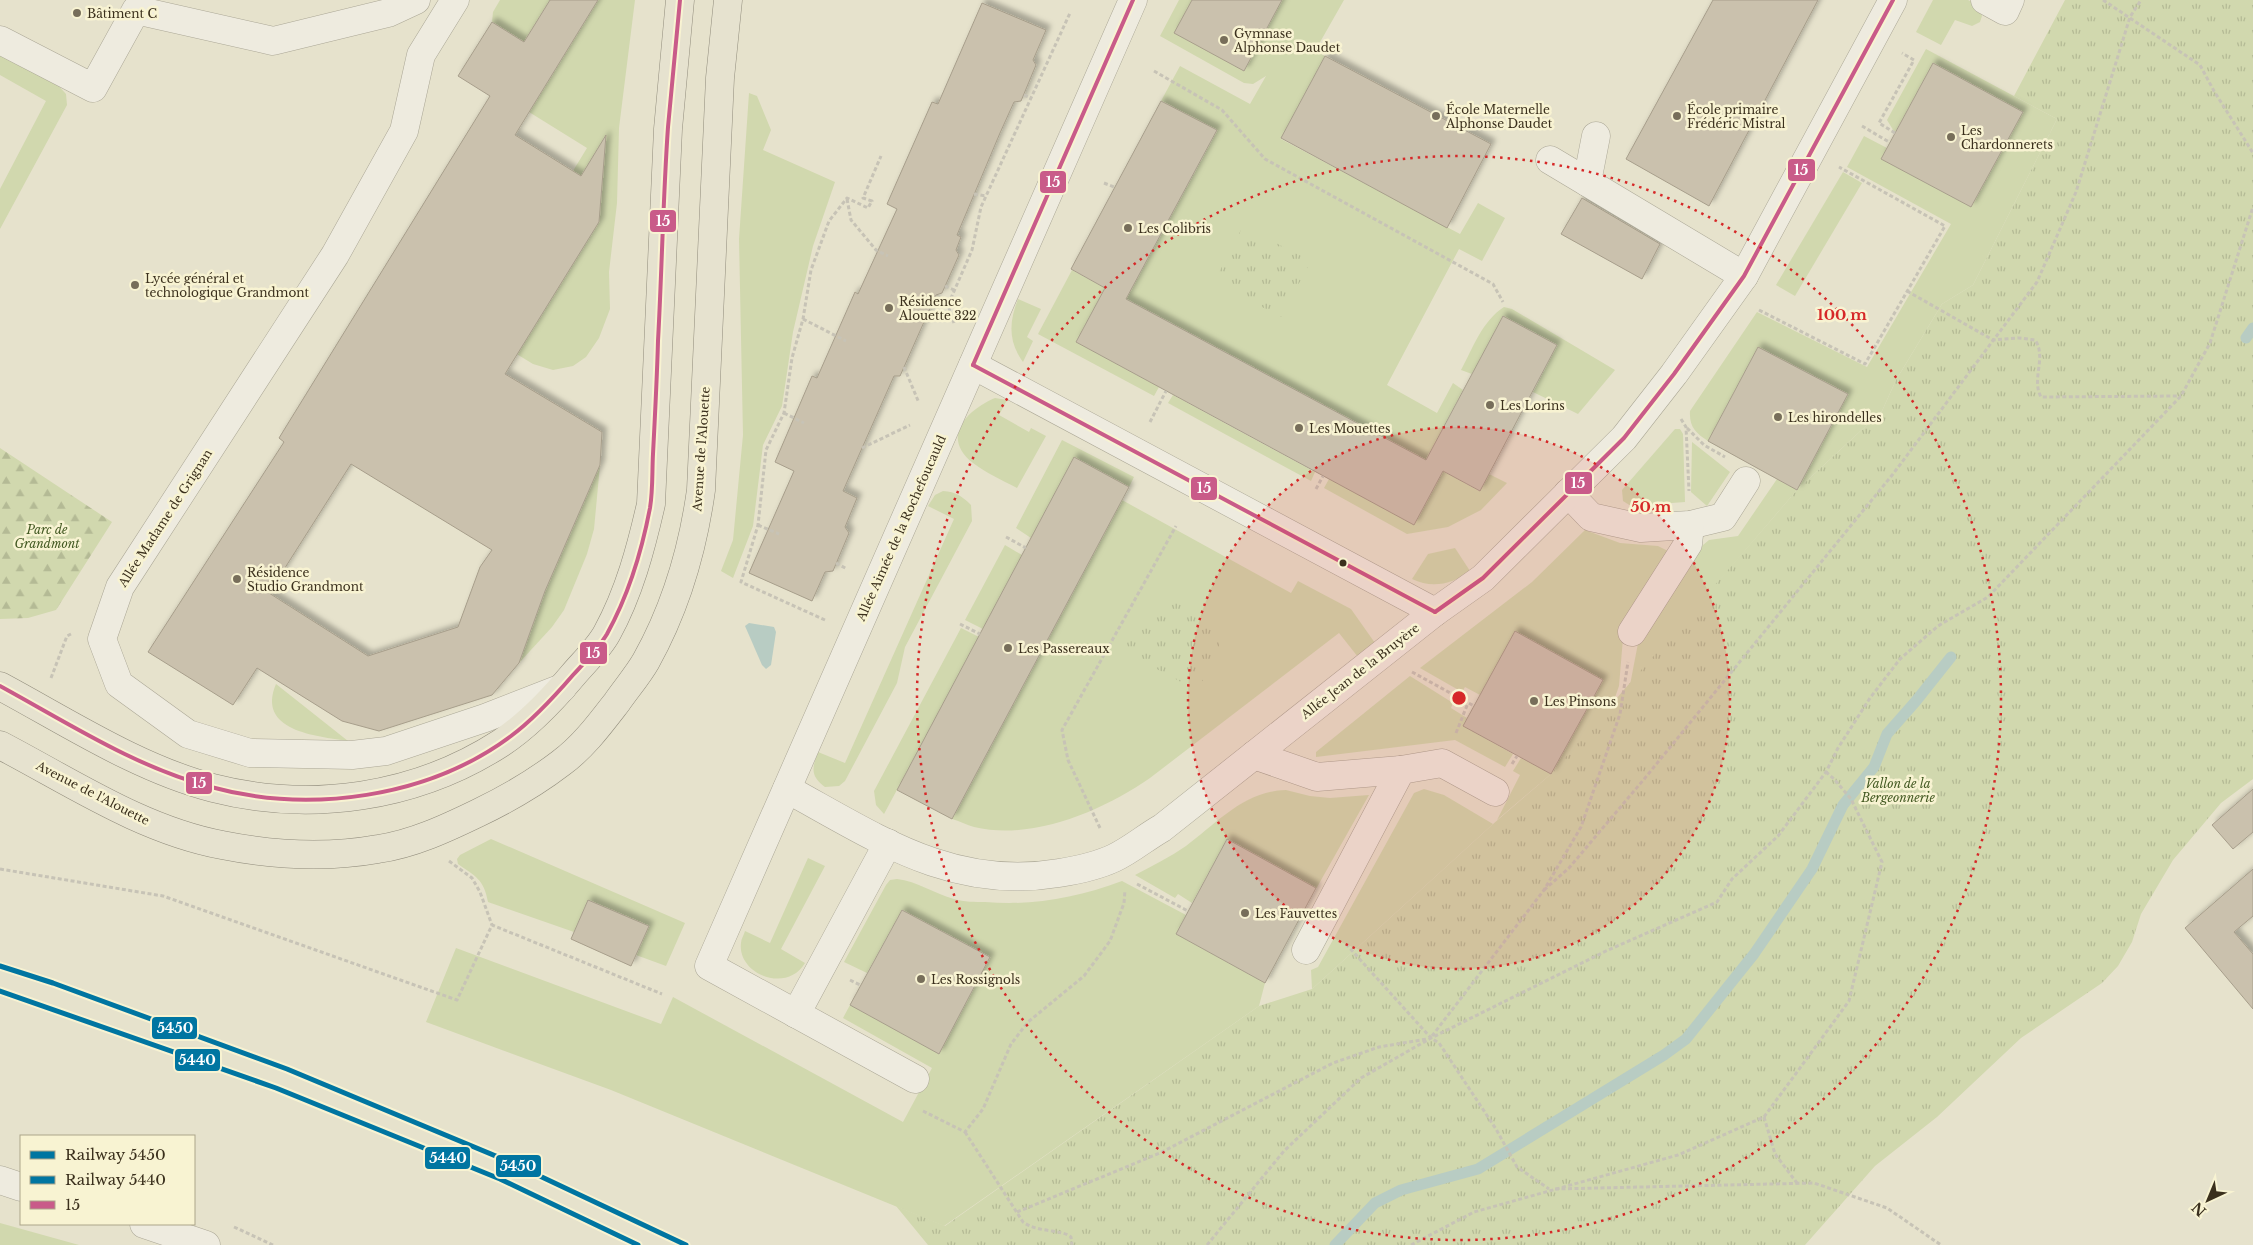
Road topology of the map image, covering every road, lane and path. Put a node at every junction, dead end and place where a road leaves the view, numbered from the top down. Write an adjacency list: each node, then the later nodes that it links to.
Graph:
1 (416, 0): 9 (street)
2 (455, 0): 75 (street, Allée Madame de Grignan)
3 (680, 0): 75 (main road)
4 (728, 0): 77 (main road, Avenue de l'Alouette)
5 (1133, 0): 43 (street, Allée Aimée de la Rochefoucauld)
6 (1894, 0): 33 (street, Allée Jean de la Bruyère)
7 (2103, 0): 11 (path)
8 (2141, 0): 11 (path)
9 (186, 10): 12 (street)
10 (1070, 13): 16 (path)
11 (2130, 17): 21 (path); 41 (path)
12 (0, 40)
13 (1901, 53): 18 (path)
14 (1154, 71): 37 (path)
15 (1024, 95): 16 (path)
16 (1031, 98): 29 (path)
17 (1861, 126): 20 (path)
18 (1895, 133)
19 (1596, 136): 25 (street)
20 (1889, 142)
21 (2253, 153)
22 (881, 156): 30 (path)
23 (1550, 160): 25 (street)
24 (1839, 167): 36 (path)
25 (1587, 182): 33 (street)
26 (1104, 183): 27 (path)
27 (1114, 187)
28 (974, 194): 29 (path)
29 (986, 196): 35 (path)
30 (847, 198): 32 (path); 39 (path)
31 (2253, 207): 46 (path)
32 (888, 256)
33 (1744, 276): 59 (street, Allée Jean de la Bruyère)
34 (945, 286): 35 (path)
35 (954, 290): 40 (path)
36 (1907, 290): 38 (path); 41 (path)
37 (1503, 302)
38 (1754, 308)
39 (803, 319): 42 (path); 48 (path)
40 (956, 328)
41 (1993, 340): 46 (path); 89 (path)
42 (846, 341)
43 (973, 365): 68 (street); 81 (street, Allée Aimée de la Rochefoucauld)
44 (904, 367): 47 (path)
45 (1166, 391): 52 (path)
46 (2181, 396): 80 (path)
47 (922, 408)
48 (784, 413): 50 (path); 60 (path)
49 (1679, 416): 53 (path)
50 (804, 423)
51 (915, 423): 54 (path)
52 (1148, 426)
53 (1686, 427): 55 (path); 61 (path)
54 (862, 448)
55 (1724, 458)
56 (1323, 476): 58 (path)
57 (1746, 481): 61 (street)
58 (1316, 489)
59 (1568, 493): 61 (street); 68 (street, Allée Jean de la Bruyère)
60 (758, 525): 63 (path); 69 (path)
61 (1690, 525): 71 (street)
62 (1176, 526): 83 (path)
63 (779, 534)
64 (1006, 537): 65 (path)
65 (1026, 548)
66 (836, 563): 67 (path)
67 (850, 570)
68 (1435, 612): 78 (street, Allée Jean de la Bruyère)
69 (826, 621)
70 (960, 624): 72 (path)
71 (1632, 632): 89 (path)
72 (980, 634)
73 (1409, 670): 76 (path)
74 (0, 686): 75 (main road)
75 (562, 688)
76 (1474, 706)
77 (0, 744)
78 (1254, 755): 79 (street); 84 (street, Allée Jean de la Bruyère)
79 (1401, 770): 82 (street); 91 (street)
80 (1826, 772): 96 (path); 98 (path)
81 (787, 789): 84 (street, Allée Jean de la Bruyère); 95 (street, Allée Aimée de la Rochefoucauld)
82 (1495, 792)
83 (1104, 837)
84 (888, 843): 95 (street)
85 (446, 859): 92 (path)
86 (0, 869): 92 (path)
87 (1133, 882): 90 (path)
88 (1125, 886): 99 (path)
89 (1544, 890): 96 (path)
90 (1188, 911)
91 (1323, 918): 93 (street); 96 (path)
92 (492, 925): 94 (path)
93 (1306, 950)
94 (662, 994)
95 (796, 1014): 97 (street, Allée Aimée de la Rochefoucauld)
96 (1431, 1038): 103 (path); 104 (path); 108 (path)
97 (915, 1078): 99 (path)
98 (1764, 1117): 101 (path); 103 (path)
99 (965, 1132): 104 (path)
100 (0, 1180): 102 (street)
101 (1797, 1183): 103 (path); 110 (path)
102 (20, 1187)
103 (1550, 1189): 109 (path)
104 (1017, 1212): 107 (path)
105 (147, 1225): 106 (street)
106 (206, 1245)
107 (1072, 1245)
108 (1207, 1245)
109 (1411, 1245)
110 (1941, 1245)

